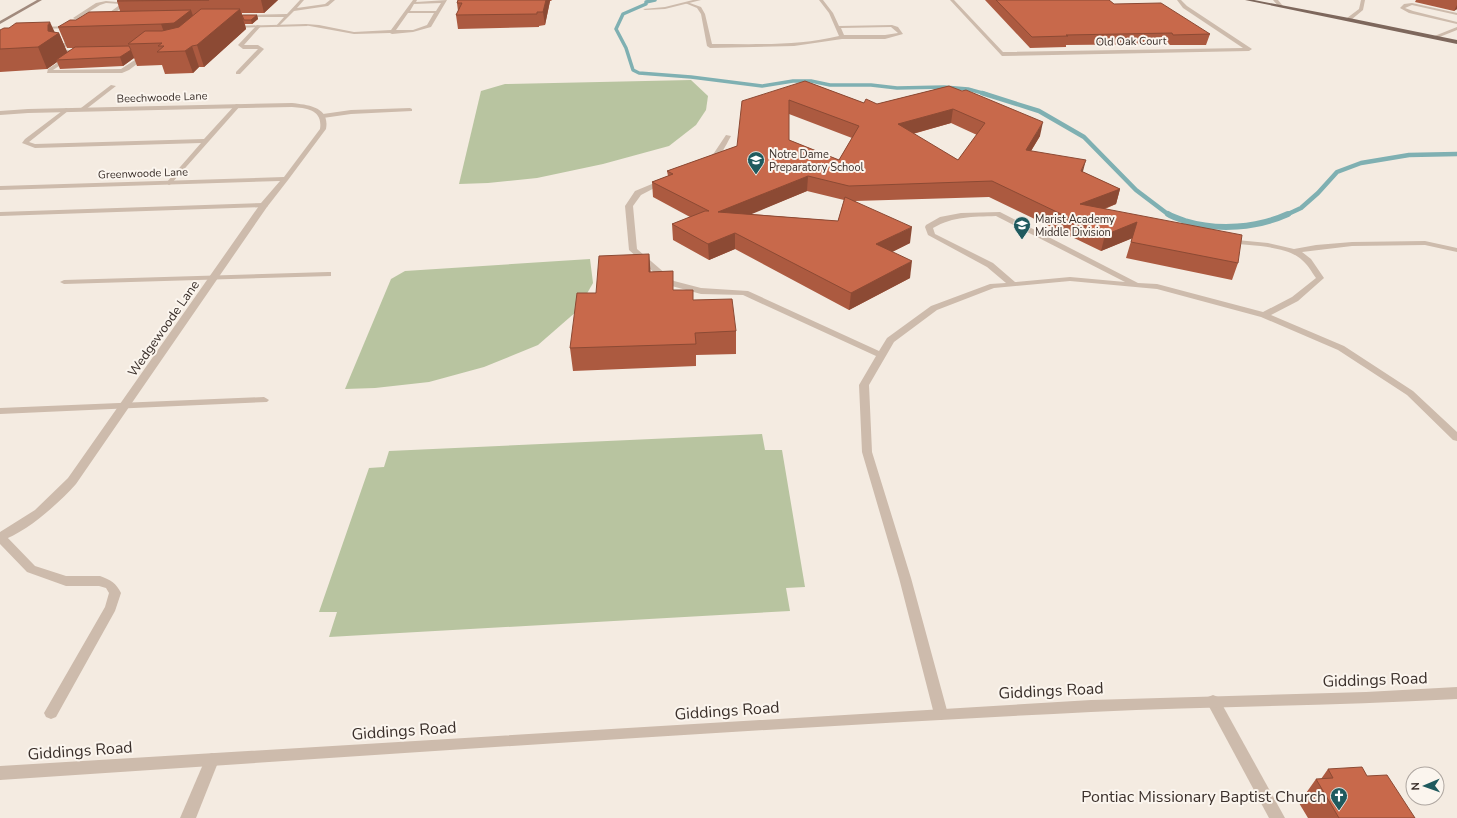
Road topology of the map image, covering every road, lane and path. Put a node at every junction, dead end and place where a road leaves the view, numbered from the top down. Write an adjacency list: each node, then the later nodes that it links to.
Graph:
1 (40, 0): 27 (main road)
2 (302, 0): 18 (street)
3 (332, 0): 18 (street)
4 (699, 0): 14 (street)
5 (821, 0): 33 (street)
6 (952, 0): 7 (street, Old Oak Court)
7 (1179, 0)
8 (1247, 0): 16 (main road)
9 (1275, 0): 16 (street)
10 (1363, 0): 26 (street)
11 (1402, 0): 15 (street)
12 (414, 1): 13 (street); 19 (street)
13 (444, 1): 20 (street)
14 (687, 3): 17 (street); 39 (street)
15 (1408, 5): 21 (street); 28 (street)
16 (1281, 6): 26 (main road)
17 (645, 9)
18 (293, 10): 22 (street)
19 (406, 12): 20 (street); 38 (street)
20 (438, 12): 38 (street)
21 (1457, 14)
22 (288, 15): 23 (street); 31 (street)
23 (234, 16)
24 (103, 19): 24 (street); 25 (street); 29 (street)
25 (111, 19)
26 (1349, 19): 40 (main road)
27 (0, 23)
28 (1457, 23)
29 (92, 26)
30 (259, 26): 31 (street); 32 (street); 45 (street)
31 (278, 26): 38 (street)
32 (230, 27)
33 (838, 27): 39 (street); 39 (street)
34 (32, 28): 36 (street)
35 (1457, 28): 40 (street)
36 (80, 31): 37 (street); 43 (street)
37 (39, 33)
38 (392, 33)
39 (842, 37)
40 (1435, 37): 41 (main road)
41 (1457, 42)
42 (144, 51): 43 (street)
43 (77, 52): 44 (street)
44 (84, 52)
45 (238, 73)
46 (113, 86): 48 (street)
47 (238, 105): 48 (street, Beechwoode Lane); 52 (street, Beechwoode Lane); 54 (street)
48 (83, 109): 49 (street, Beechwoode Lane)
49 (66, 110): 51 (street, Beechwoode Lane); 54 (street)
50 (410, 110): 52 (street)
51 (0, 113)
52 (323, 116): 57 (street, Wedgewoode Lane)
53 (728, 136): 55 (street)
54 (206, 141): 58 (street)
55 (698, 165)
56 (672, 177): 71 (street)
57 (286, 179): 58 (street, Greenwoode Lane); 60 (street, Wedgewoode Lane)
58 (169, 183): 59 (street, Greenwoode Lane)
59 (0, 188)
60 (264, 205): 61 (street); 66 (street, Wedgewoode Lane)
61 (0, 214)
62 (1223, 240): 64 (street)
63 (1457, 250): 64 (street)
64 (1294, 251): 70 (street)
65 (328, 274): 66 (street)
66 (214, 277): 67 (street); 73 (street, Wedgewoode Lane)
67 (64, 282)
68 (1013, 284): 69 (street); 69 (street); 71 (street)
69 (1139, 285): 70 (street)
70 (1264, 315): 75 (street)
71 (881, 355): 80 (street)
72 (264, 400): 73 (street)
73 (126, 406): 74 (street); 76 (street, Wedgewoode Lane)
74 (0, 411)
75 (1457, 438)
76 (0, 537): 79 (street)
77 (1457, 693): 78 (street, Giddings Road)
78 (1213, 701): 80 (street, Giddings Road); 84 (street)
79 (51, 713)
80 (941, 714): 81 (street, Giddings Road)
81 (212, 760): 82 (street, Giddings Road); 83 (street)
82 (0, 773)
83 (188, 818)
84 (1277, 818)

